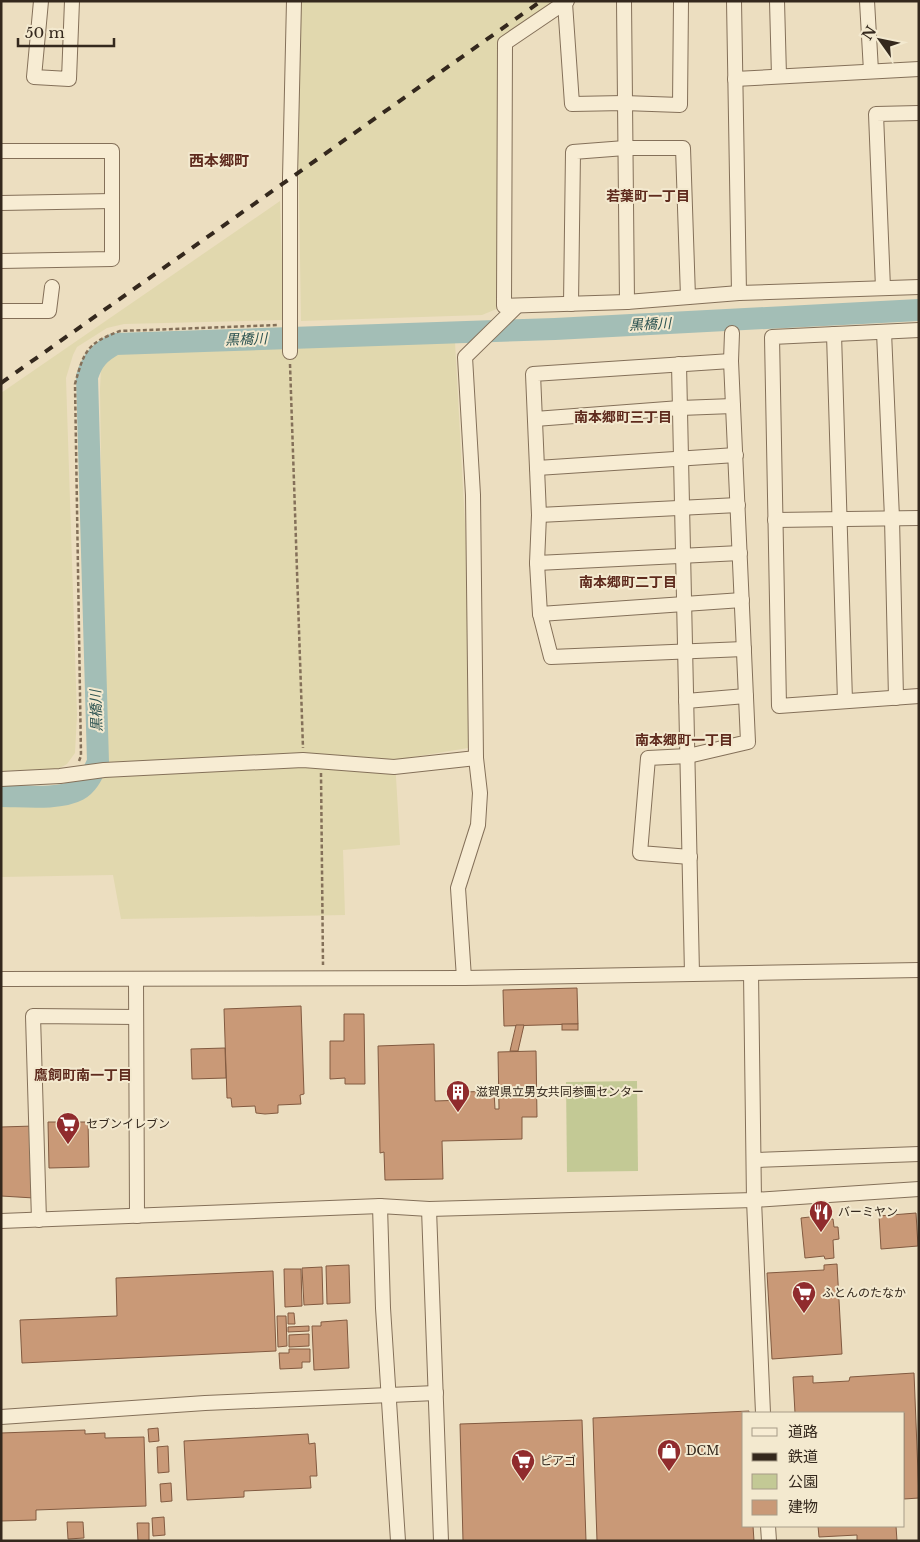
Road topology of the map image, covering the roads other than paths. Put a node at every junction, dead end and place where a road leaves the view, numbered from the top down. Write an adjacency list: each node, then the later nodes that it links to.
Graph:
1 (41, 1): 2 (street)
2 (72, 1)
3 (294, 1): 34 (street)
4 (624, 1): 14 (street)
5 (681, 1): 14 (street)
6 (734, 1): 13 (street)
7 (777, 1): 12 (street)
8 (867, 1): 11 (street)
9 (566, 2): 14 (street); 28 (street)
10 (919, 69): 11 (street)
11 (871, 72): 12 (street)
12 (778, 76): 13 (street)
13 (735, 79): 24 (street)
14 (624, 103): 16 (street)
15 (919, 112): 23 (street)
16 (625, 148): 25 (street); 26 (street); 27 (street)
17 (1, 152): 18 (street)
18 (112, 201): 19 (street); 20 (street)
19 (1, 203)
20 (1, 261)
21 (919, 287): 23 (street)
22 (52, 288): 29 (street)
23 (883, 288): 24 (street)
24 (739, 293): 25 (street)
25 (688, 297): 26 (street)
26 (627, 302): 27 (street)
27 (571, 304): 28 (street)
28 (517, 306): 64 (street)
29 (1, 312)
30 (919, 330): 32 (street)
31 (732, 332): 35 (street)
32 (884, 332): 33 (street); 46 (street)
33 (834, 334): 48 (street); 49 (street)
34 (290, 352)
35 (731, 361): 36 (street); 37 (street)
36 (679, 364): 38 (street); 39 (street)
37 (733, 406): 38 (street); 40 (street)
38 (680, 408): 39 (street); 41 (street)
39 (535, 419): 42 (street)
40 (736, 455): 41 (street); 43 (street)
41 (681, 459): 42 (street); 44 (street)
42 (537, 468): 45 (street)
43 (738, 505): 44 (street); 50 (street)
44 (682, 509): 45 (street); 51 (street)
45 (538, 515): 52 (street)
46 (892, 518): 47 (street); 48 (street); 60 (street)
47 (919, 518)
48 (841, 519): 49 (street); 62 (street)
49 (775, 520): 62 (street)
50 (740, 553): 51 (street); 53 (street)
51 (683, 556): 52 (street); 54 (street)
52 (537, 563): 55 (street)
53 (742, 600): 54 (street); 56 (street)
54 (684, 604): 55 (street); 57 (street)
55 (540, 614): 57 (street)
56 (744, 649): 57 (street); 58 (street)
57 (685, 651): 61 (street)
58 (746, 696): 61 (street); 63 (street)
59 (919, 696): 60 (street)
60 (896, 698): 62 (street)
61 (686, 701): 63 (street)
62 (845, 702)
63 (688, 756): 66 (street); 66 (street)
64 (476, 758): 65 (street); 70 (street)
65 (1, 779)
66 (690, 857): 69 (street)
67 (919, 970): 68 (street)
68 (751, 972): 69 (street); 75 (street)
69 (692, 974): 70 (street)
70 (464, 978): 72 (street)
71 (1, 979): 72 (street)
72 (136, 979): 73 (street)
73 (136, 1017): 80 (street); 81 (street)
74 (919, 1154): 75 (street)
75 (754, 1160): 77 (street)
76 (919, 1189): 77 (street)
77 (754, 1200): 79 (street); 85 (street)
78 (380, 1206): 79 (street); 80 (street); 84 (street)
79 (429, 1209): 83 (street)
80 (137, 1216): 81 (street)
81 (39, 1220): 82 (street)
82 (1, 1221)
83 (436, 1394): 84 (street); 89 (street)
84 (389, 1397): 86 (street); 88 (street)
85 (763, 1412)
86 (1, 1417)
87 (768, 1527): 90 (street)
88 (398, 1541)
89 (441, 1541)
90 (769, 1541)

